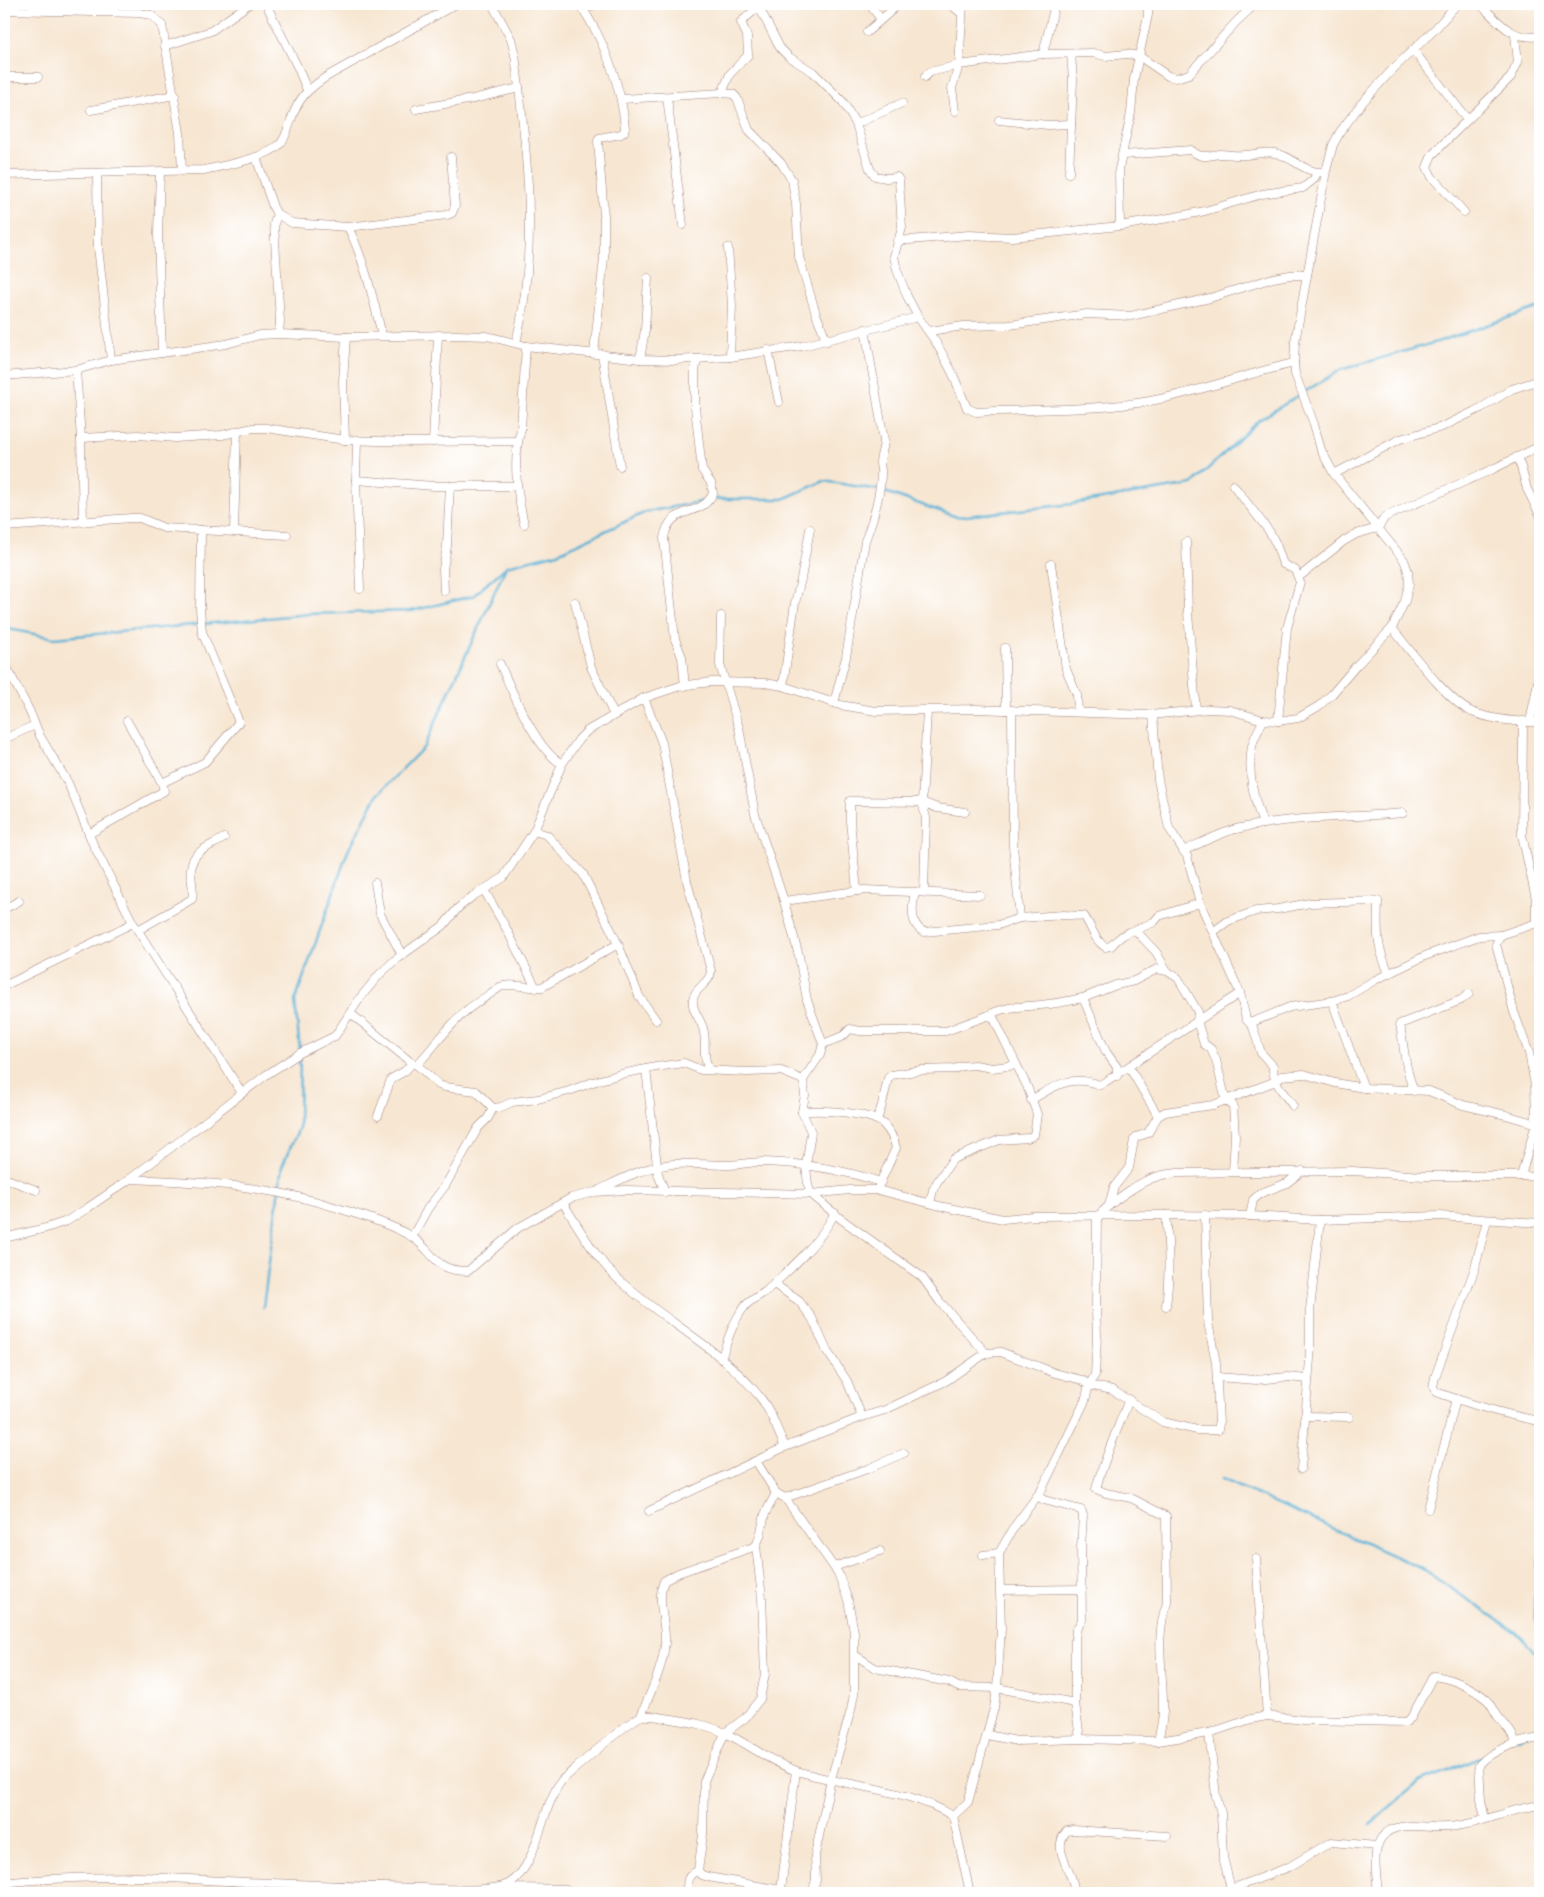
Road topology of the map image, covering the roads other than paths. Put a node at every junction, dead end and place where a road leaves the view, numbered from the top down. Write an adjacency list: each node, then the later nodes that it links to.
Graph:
1 (249, 4): 23 (street)
2 (266, 4): 33 (street)
3 (456, 4): 33 (street)
4 (492, 4): 32 (street)
5 (597, 4): 16 (street)
6 (869, 4): 19 (street)
7 (899, 4): 19 (street)
8 (950, 4): 18 (street)
9 (963, 4): 18 (street)
10 (1055, 4): 25 (street)
11 (1148, 4): 27 (street)
12 (1255, 4): 27 (street)
13 (1457, 4): 24 (street)
14 (1480, 4): 21 (street)
15 (762, 5): 34 (street); 44 (street)
16 (581, 7): 37 (street)
17 (4, 10): 23 (street)
18 (961, 13): 28 (street)
19 (881, 19): 20 (street)
20 (867, 32)
21 (1515, 35): 22 (street); 42 (street)
22 (1540, 36)
23 (165, 46): 35 (street)
24 (1413, 50): 42 (street); 51 (street)
25 (1043, 54): 26 (street); 28 (street)
26 (1071, 54): 27 (street); 45 (street)
27 (1139, 56): 46 (street)
28 (959, 65): 31 (street); 41 (street)
29 (4, 77): 30 (street)
30 (38, 77)
31 (925, 77)
32 (519, 88): 39 (street); 72 (street)
33 (307, 90): 47 (street)
34 (722, 94): 36 (street); 71 (street)
35 (174, 95): 40 (street); 49 (street)
36 (667, 98): 37 (street); 57 (street)
37 (622, 99): 76 (street)
38 (902, 103): 44 (street)
39 (416, 109)
40 (91, 110)
41 (955, 110)
42 (1467, 119): 55 (street)
43 (999, 120): 45 (street)
44 (856, 124): 60 (street)
45 (1071, 124): 53 (street)
46 (1124, 155): 51 (street); 58 (street)
47 (256, 156): 49 (street); 56 (street)
48 (451, 157): 59 (street)
49 (182, 171): 50 (street)
50 (160, 172): 52 (street); 75 (street)
51 (1322, 172): 58 (street); 62 (street)
52 (97, 173): 54 (street); 80 (street)
53 (1069, 174)
54 (4, 176)
55 (1464, 212)
56 (277, 214): 59 (street); 67 (street)
57 (683, 225)
58 (1120, 226): 60 (street)
59 (348, 227): 68 (street)
60 (897, 241): 64 (street)
61 (728, 248): 77 (street)
62 (1307, 275): 66 (street); 81 (street)
63 (648, 278): 78 (street)
64 (918, 317): 65 (street); 66 (street)
65 (865, 329): 71 (street); 125 (street)
66 (929, 331): 81 (street)
67 (279, 334): 70 (street); 75 (street)
68 (382, 335): 69 (street); 70 (street)
69 (438, 335): 72 (street); 91 (street)
70 (346, 336): 88 (street)
71 (827, 341): 74 (street)
72 (516, 343): 73 (street)
73 (526, 346): 76 (street); 90 (street)
74 (768, 350): 77 (street); 85 (street)
75 (162, 353): 80 (street)
76 (598, 354): 78 (street); 94 (street)
77 (730, 357): 79 (street)
78 (640, 359): 79 (street)
79 (698, 359): 122 (street)
80 (111, 360): 82 (street)
81 (1294, 363): 95 (street)
82 (76, 370): 83 (street); 87 (street)
83 (4, 376)
84 (1540, 380): 95 (street)
85 (779, 402)
86 (236, 432): 87 (street); 88 (street); 107 (street)
87 (81, 438): 101 (street)
88 (345, 440): 89 (street)
89 (357, 440): 91 (street); 96 (street)
90 (517, 441): 91 (street); 99 (street)
91 (433, 442)
92 (1540, 446): 93 (street)
93 (1517, 458): 100 (street); 104 (street)
94 (620, 466)
95 (1334, 474): 104 (street)
96 (356, 480): 98 (street); 112 (street)
97 (1233, 485): 111 (street)
98 (450, 486): 99 (street); 113 (street)
99 (517, 486): 102 (street)
100 (1540, 514)
101 (83, 522): 103 (street); 106 (street)
102 (524, 524)
103 (4, 527)
104 (1378, 528): 111 (street); 116 (street)
105 (810, 529): 123 (street)
106 (200, 530): 107 (street); 140 (street)
107 (234, 531): 108 (street)
108 (287, 535)
109 (1186, 542): 126 (street)
110 (1051, 564): 129 (street)
111 (1299, 577): 134 (street)
112 (360, 589)
113 (444, 591)
114 (576, 602): 130 (street)
115 (721, 616): 121 (street)
116 (1392, 628): 134 (street); 135 (street)
117 (1005, 648): 127 (street)
118 (4, 662): 137 (street)
119 (500, 664): 139 (street)
120 (1540, 672): 135 (street)
121 (724, 682): 122 (street); 123 (street); 156 (street)
122 (685, 686): 124 (street)
123 (783, 686): 125 (street)
124 (644, 698): 130 (street); 185 (street)
125 (834, 703): 128 (street)
126 (1196, 709): 131 (street); 132 (street)
127 (1009, 710): 128 (street); 129 (street); 159 (street)
128 (927, 711): 141 (street)
129 (1078, 712): 131 (street)
130 (614, 715): 139 (street)
131 (1153, 715): 148 (street)
132 (1263, 720): 134 (street); 144 (street)
133 (127, 721): 140 (street)
134 (1278, 721)
135 (1527, 722): 136 (street); 160 (street)
136 (1540, 722)
137 (35, 725): 138 (street); 146 (street)
138 (4, 739)
139 (562, 764): 145 (street)
140 (162, 783): 146 (street)
141 (922, 802): 142 (street); 151 (street); 153 (street)
142 (965, 812)
143 (1403, 812): 144 (street)
144 (1263, 824): 148 (street)
145 (534, 831): 150 (street); 165 (street)
146 (89, 834): 161 (street)
147 (224, 838): 161 (street)
148 (1183, 851): 157 (street)
149 (375, 883): 166 (street)
150 (484, 890): 166 (street); 170 (street)
151 (857, 891): 152 (street); 156 (street)
152 (915, 892): 153 (street); 159 (street)
153 (924, 892): 154 (street)
154 (980, 895)
155 (19, 901): 158 (street)
156 (784, 901): 180 (street)
157 (1200, 903): 162 (street); 163 (street)
158 (4, 910)
159 (1020, 918): 162 (street)
160 (1538, 923): 164 (street)
161 (136, 927): 169 (street); 192 (street)
162 (1138, 929): 167 (street)
163 (1213, 932): 168 (street); 171 (street)
164 (1501, 935): 168 (street); 189 (street)
165 (618, 944): 170 (street); 177 (street)
166 (402, 955): 175 (street)
167 (1166, 971): 173 (street); 178 (street)
168 (1389, 973): 174 (street)
169 (4, 986)
170 (536, 988): 181 (street)
171 (1240, 993): 178 (street); 179 (street)
172 (1469, 994): 191 (street)
173 (1083, 998): 176 (street); 186 (street)
174 (1332, 1001): 179 (street); 190 (street)
175 (350, 1013): 181 (street); 192 (street)
176 (987, 1016): 180 (street); 182 (street)
177 (656, 1020)
178 (1197, 1021): 183 (street); 194 (street)
179 (1250, 1023): 188 (street)
180 (823, 1044): 187 (street)
181 (415, 1064): 196 (street); 198 (street)
182 (1016, 1065): 193 (street); 200 (street)
183 (1130, 1067): 186 (street); 199 (street)
184 (646, 1069): 185 (street); 196 (street); 202 (street)
185 (709, 1070): 187 (street)
186 (1117, 1076): 193 (street)
187 (803, 1080): 197 (street)
188 (1276, 1081): 190 (street); 194 (street); 195 (street)
189 (1538, 1084): 201 (street)
190 (1364, 1088): 191 (street)
191 (1414, 1091): 201 (street)
192 (242, 1093): 210 (street)
193 (1031, 1100): 217 (street)
194 (1226, 1101): 199 (street); 205 (street)
195 (1294, 1106)
196 (494, 1108): 228 (street)
197 (802, 1112): 200 (street); 203 (street)
198 (378, 1116)
199 (1158, 1116): 219 (street)
200 (877, 1120): 211 (street)
201 (1538, 1125): 207 (street)
202 (657, 1166): 203 (street); 214 (street); 215 (street)
203 (806, 1166): 206 (street); 216 (street)
204 (1302, 1171): 205 (street); 207 (street); 223 (street)
205 (1233, 1172): 219 (street)
206 (859, 1175): 211 (street); 213 (street)
207 (1521, 1176): 208 (street)
208 (1540, 1177)
209 (4, 1178): 212 (street)
210 (130, 1179): 228 (street); 229 (street)
211 (879, 1186): 213 (street); 217 (street)
212 (36, 1190)
213 (858, 1190): 216 (street)
214 (595, 1192): 215 (street); 218 (street)
215 (665, 1192): 216 (street)
216 (811, 1194): 220 (street)
217 (930, 1203): 224 (street)
218 (563, 1204): 228 (street); 233 (street)
219 (1109, 1205): 224 (street)
220 (835, 1213): 230 (street); 232 (street)
221 (1166, 1215): 222 (street); 224 (street); 231 (street)
222 (1205, 1215): 223 (street); 234 (street)
223 (1250, 1216): 225 (street)
224 (1098, 1217): 236 (street)
225 (1320, 1220): 226 (street); 235 (street)
226 (1487, 1220): 227 (street); 238 (street)
227 (1540, 1223)
228 (412, 1237)
229 (4, 1238)
230 (774, 1284): 233 (street); 240 (street)
231 (1166, 1306)
232 (986, 1354): 236 (street); 240 (street)
233 (721, 1359): 243 (street)
234 (1216, 1377): 235 (street); 237 (street)
235 (1308, 1379): 239 (street)
236 (1089, 1384): 237 (street); 248 (street)
237 (1129, 1399): 272 (street)
238 (1456, 1399): 242 (street); 250 (street)
239 (1305, 1416): 241 (street); 246 (street)
240 (862, 1417): 243 (street)
241 (1349, 1417)
242 (1540, 1421)
243 (784, 1447): 245 (street)
244 (904, 1453): 249 (street)
245 (756, 1461): 247 (street); 251 (street)
246 (1301, 1469)
247 (776, 1493): 249 (street); 252 (street)
248 (1037, 1496): 254 (street); 259 (street)
249 (785, 1498): 258 (street)
250 (1428, 1509)
251 (648, 1511)
252 (756, 1546): 265 (street); 267 (street)
253 (880, 1551): 258 (street)
254 (999, 1553): 255 (street); 260 (street)
255 (983, 1555)
256 (1540, 1558): 261 (street)
257 (1256, 1559): 266 (street)
258 (834, 1566): 262 (street)
259 (1082, 1589): 260 (street); 264 (street)
260 (1001, 1590): 263 (street)
261 (1539, 1619)
262 (855, 1655): 263 (street); 275 (street)
263 (997, 1688): 264 (street); 269 (street)
264 (1075, 1703): 271 (street)
265 (641, 1716): 267 (street); 283 (street)
266 (1267, 1716): 268 (street); 273 (street)
267 (725, 1733): 274 (street); 281 (street)
268 (1208, 1734): 272 (street); 285 (street)
269 (987, 1735): 271 (street); 277 (street)
270 (1540, 1738): 273 (street)
271 (1080, 1739): 272 (street)
272 (1158, 1742)
273 (1515, 1744): 278 (street)
274 (796, 1771): 275 (street); 286 (street)
275 (831, 1779): 277 (street); 288 (street)
276 (1540, 1805): 278 (street)
277 (953, 1816): 289 (street)
278 (1485, 1818): 280 (street)
279 (1167, 1836): 290 (street)
280 (1376, 1846): 285 (street); 292 (street)
281 (698, 1871): 286 (street); 287 (street)
282 (4, 1883): 283 (street)
283 (510, 1889): 284 (street)
284 (566, 1889)
285 (1231, 1889): 291 (street)
286 (785, 1892)
287 (687, 1893)
288 (812, 1893)
289 (970, 1893)
290 (1075, 1893)
291 (1221, 1893)
292 (1378, 1893)

